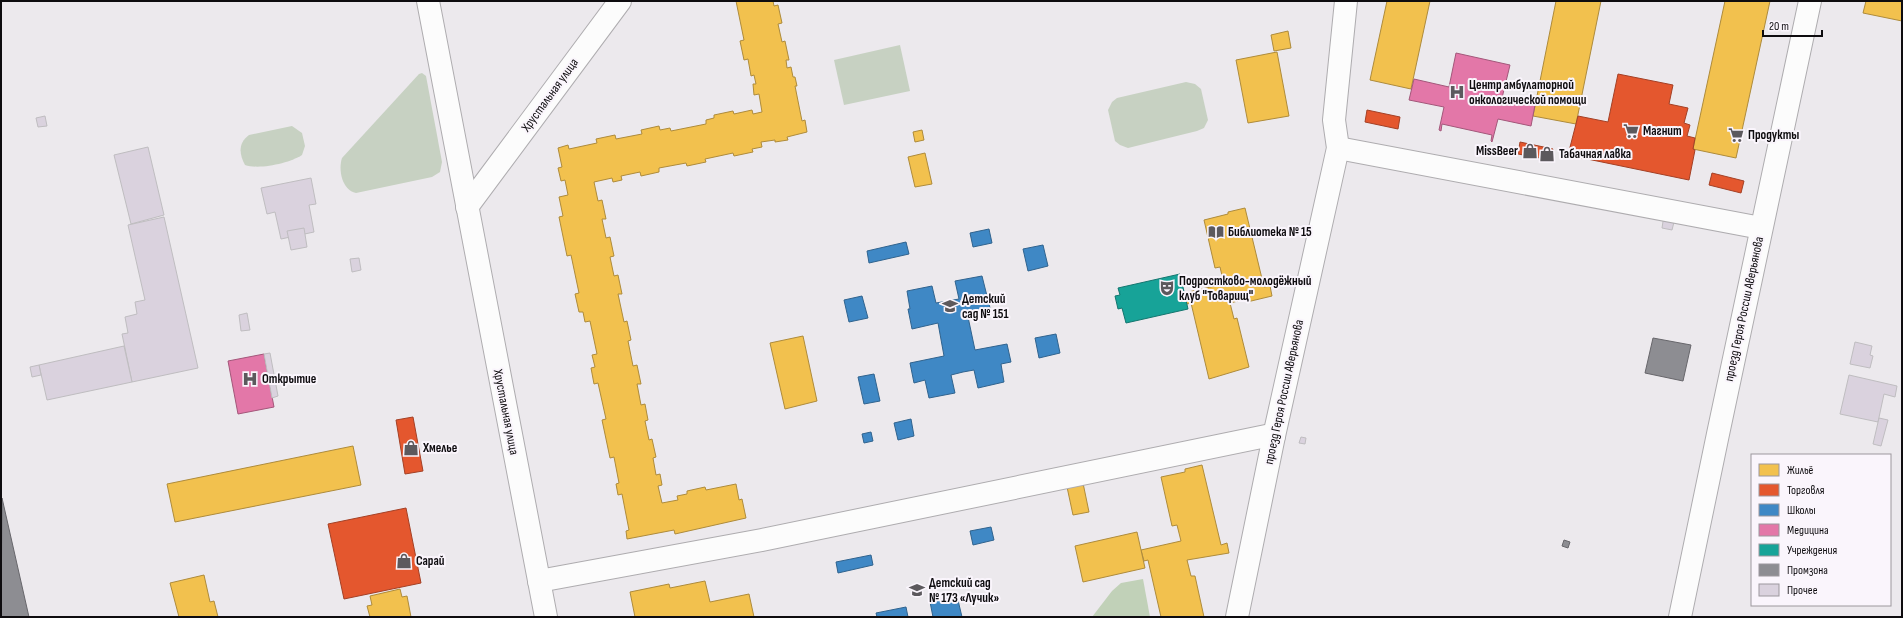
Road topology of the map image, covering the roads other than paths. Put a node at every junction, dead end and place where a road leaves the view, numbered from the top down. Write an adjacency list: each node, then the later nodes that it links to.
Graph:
1 (428, 1): 6 (street, Хрустальная улица)
2 (620, 1): 6 (street, Хрустальная улица)
3 (1346, 1): 5 (street, проезд Героя России Аверьянова)
4 (1810, 1): 7 (street, проезд Героя России Аверьянова)
5 (1338, 148): 7 (street); 8 (street, проезд Героя России Аверьянова)
6 (467, 207): 9 (street, Хрустальная улица)
7 (1761, 228): 12 (street, проезд Героя России Аверьянова)
8 (1274, 436): 9 (street); 11 (street, проезд Героя России Аверьянова)
9 (539, 581): 10 (street, Хрустальная улица)
10 (546, 617)
11 (1237, 617)
12 (1680, 617)

